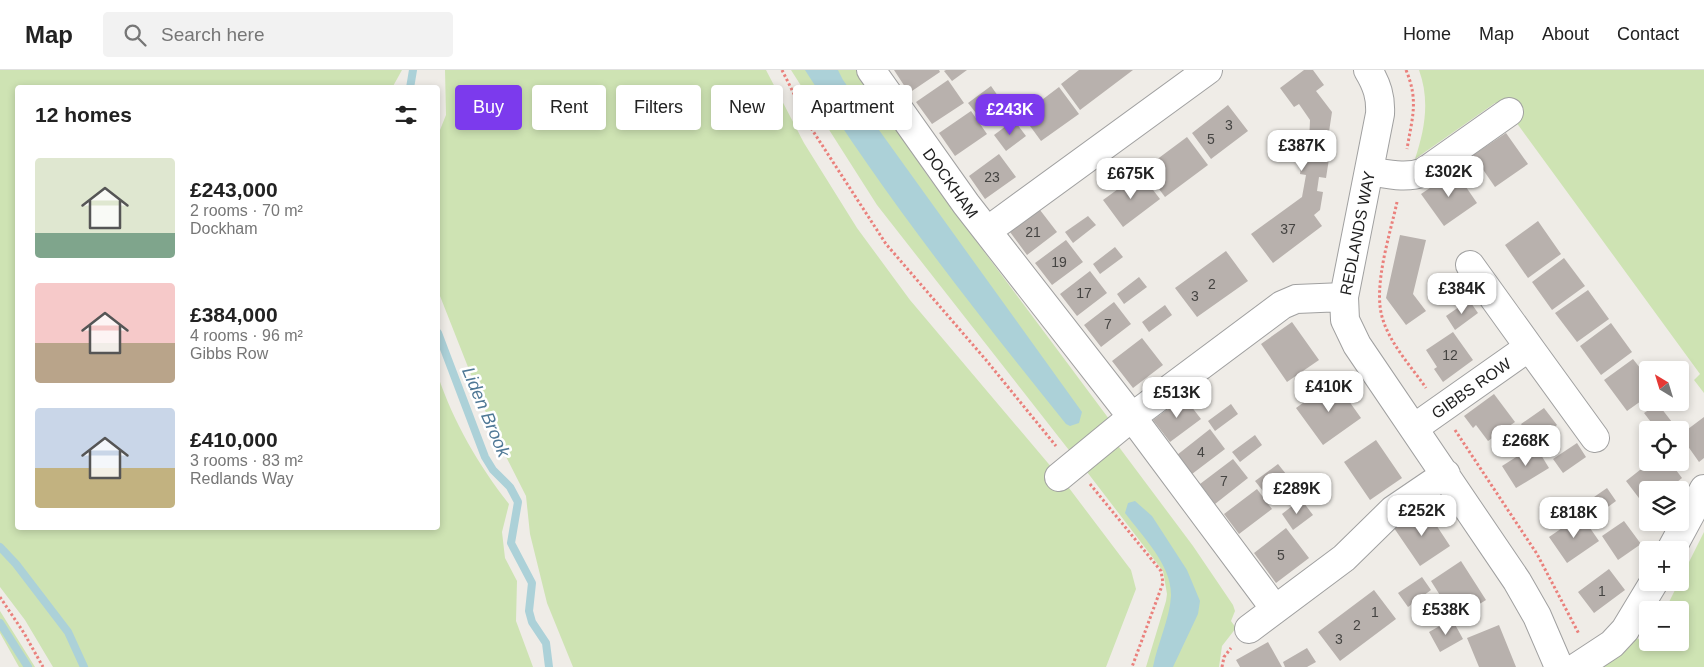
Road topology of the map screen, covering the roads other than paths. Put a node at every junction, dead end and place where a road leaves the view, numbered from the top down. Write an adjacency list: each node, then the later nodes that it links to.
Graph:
1 (871, 70): 6 (street, DOCKHAM)
2 (1208, 70): 6 (street, DOCKHAM)
3 (1368, 70): 5 (street, REDLANDS WAY)
4 (1509, 112): 5 (street)
5 (1369, 171): 8 (street, REDLANDS WAY)
6 (988, 231): 10 (street, DOCKHAM)
7 (1470, 266): 9 (street, GIBBS ROW)
8 (1344, 297): 10 (street); 11 (street, REDLANDS WAY)
9 (1529, 347): 11 (street, GIBBS ROW); 12 (street, GIBBS ROW)
10 (1132, 417): 13 (street); 18 (street, DOCKHAM)
11 (1414, 428): 14 (street, REDLANDS WAY)
12 (1595, 438)
13 (1066, 471)
14 (1446, 474): 18 (street); 20 (street, REDLANDS WAY)
15 (1704, 488): 16 (street)
16 (1676, 541)
17 (1649, 591): 21 (street)
18 (1275, 609): 19 (street)
19 (1249, 629)
20 (1559, 667)
21 (1577, 667)

